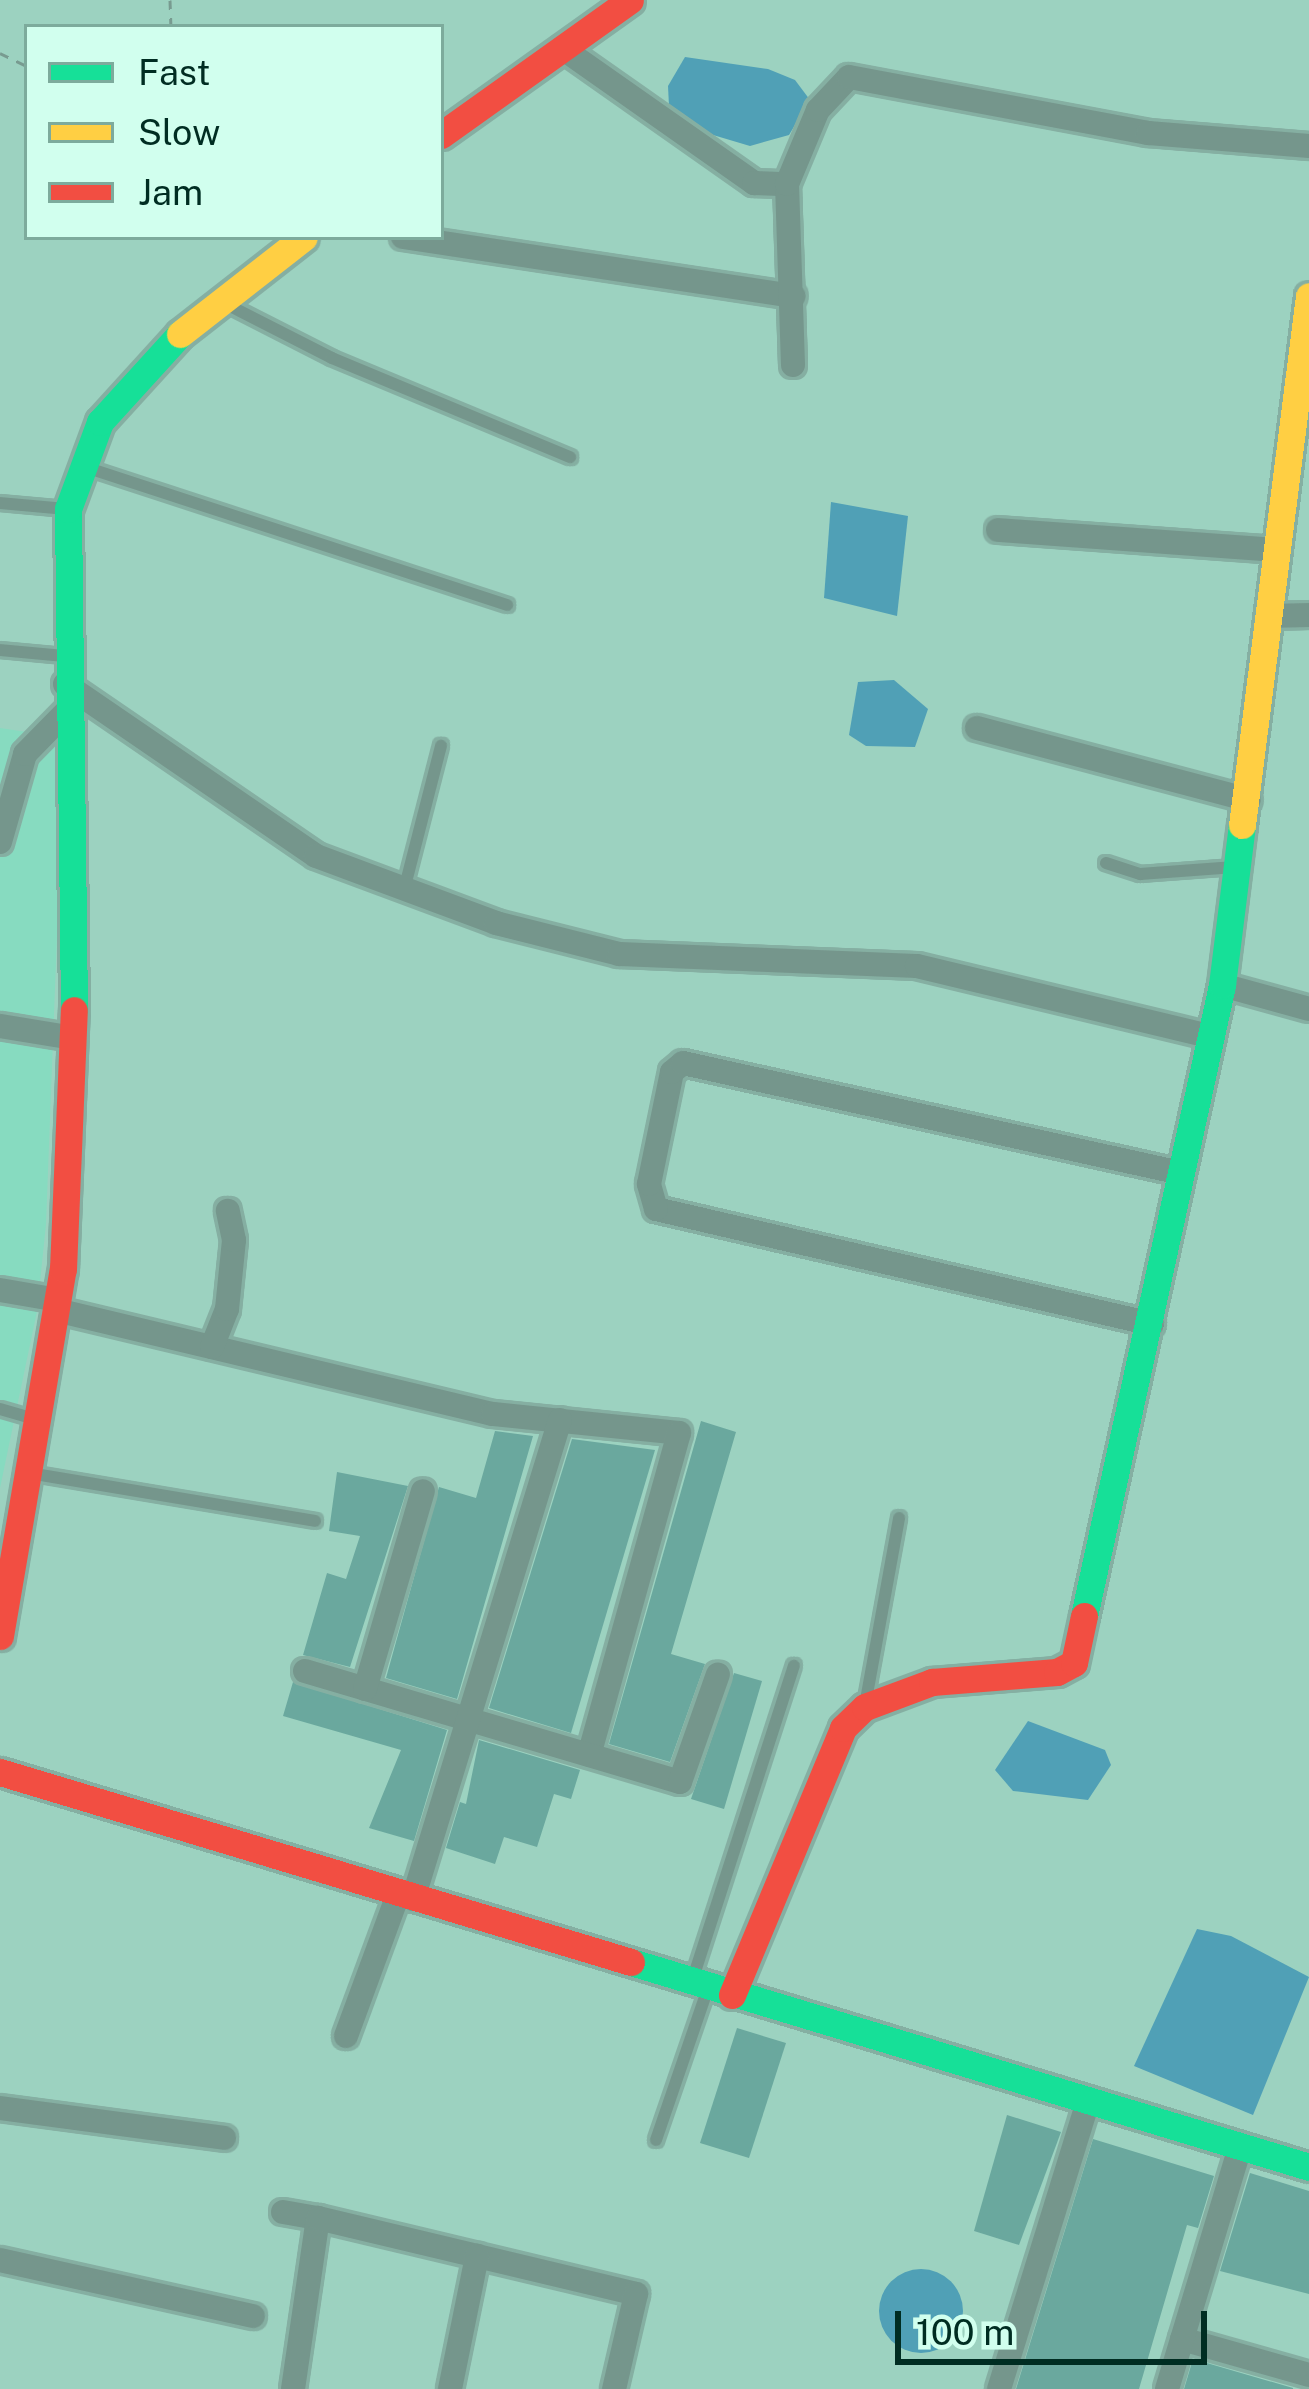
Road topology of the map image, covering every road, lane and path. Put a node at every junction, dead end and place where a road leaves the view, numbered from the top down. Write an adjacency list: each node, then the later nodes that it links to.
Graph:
1 (630, 0): 2 (street)
2 (562, 48): 3 (street); 5 (street)
3 (444, 133)
4 (1309, 146): 5 (street)
5 (787, 184): 8 (street)
6 (300, 240): 10 (street)
7 (423, 240): 8 (street)
8 (794, 296): 11 (street)
9 (1309, 296): 17 (street)
10 (217, 299): 12 (lane); 13 (street)
11 (793, 365)
12 (570, 457)
13 (81, 466): 15 (street); 18 (lane)
14 (0, 503): 15 (lane)
15 (68, 509): 22 (street)
16 (998, 530): 17 (street)
17 (1275, 550): 20 (street)
18 (507, 605)
19 (1309, 615): 20 (street)
20 (1269, 616): 25 (street)
21 (0, 650): 22 (lane)
22 (65, 684): 26 (street); 29 (street); 34 (street)
23 (977, 728): 25 (street)
24 (441, 746): 29 (lane)
25 (1249, 800): 28 (street)
26 (0, 842)
27 (1106, 863): 28 (lane)
28 (1242, 868): 30 (street)
29 (403, 891): 33 (street)
30 (1222, 985): 31 (street); 33 (street)
31 (1309, 1009)
32 (0, 1026): 34 (street)
33 (1208, 1036): 35 (street)
34 (73, 1038): 38 (street)
35 (1181, 1173): 39 (street); 39 (street)
36 (228, 1211): 40 (street)
37 (0, 1290): 38 (street)
38 (57, 1305): 40 (street); 42 (street)
39 (1152, 1324): 54 (street)
40 (212, 1347): 43 (street)
41 (0, 1409): 42 (lane)
42 (36, 1419): 44 (street)
43 (560, 1420): 55 (street); 56 (street)
44 (28, 1473): 47 (lane); 48 (street)
45 (423, 1491): 53 (street)
46 (899, 1518): 54 (lane)
47 (316, 1521)
48 (7, 1548): 49 (street)
49 (0, 1636)
50 (794, 1666): 59 (lane)
51 (304, 1671): 53 (street)
52 (718, 1674): 56 (street)
53 (364, 1688): 55 (street)
54 (865, 1707): 59 (street)
55 (468, 1719): 56 (street); 58 (street)
56 (589, 1755)
57 (0, 1772): 58 (street)
58 (406, 1897): 59 (street); 60 (street)
59 (711, 1988): 61 (street); 64 (lane)
60 (346, 2036)
61 (1088, 2101): 65 (street); 77 (street)
62 (0, 2108): 63 (street)
63 (224, 2138)
64 (656, 2140)
65 (1240, 2146): 66 (street); 72 (street)
66 (1309, 2167)
67 (283, 2212): 68 (street)
68 (318, 2218): 69 (street); 74 (street)
69 (476, 2256): 75 (street); 76 (street)
70 (0, 2260): 71 (street)
71 (253, 2316)
72 (1182, 2339): 73 (street); 78 (street)
73 (1309, 2375)
74 (293, 2389)
75 (450, 2389)
76 (614, 2389)
77 (999, 2389)
78 (1167, 2389)

